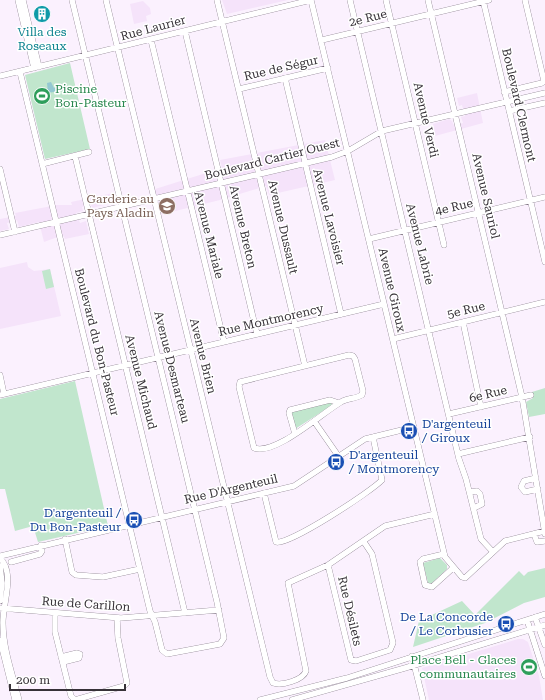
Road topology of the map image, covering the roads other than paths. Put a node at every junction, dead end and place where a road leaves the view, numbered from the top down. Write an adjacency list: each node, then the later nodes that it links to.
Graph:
1 (18, 0): 21 (street)
2 (23, 0): 21 (street)
3 (72, 0): 20 (street, Avenue Desmarteau)
4 (106, 0): 19 (street, Avenue Brien)
5 (218, 0): 13 (street, Avenue Dussault)
6 (311, 0): 13 (street, Rue Laurier); 18 (street, Avenue Giroux)
7 (350, 0): 16 (street, Avenue Labrie)
8 (386, 0): 14 (street, Avenue Verdi)
9 (428, 0): 12 (street, Avenue Sauriol)
10 (485, 0): 12 (street, 2e Rue); 27 (street, Boulevard Clermont)
11 (525, 0): 27 (street)
12 (432, 14): 14 (street, 2e Rue); 32 (street, Avenue Sauriol)
13 (223, 22): 15 (street, Rue Laurier); 26 (street, Avenue Dussault)
14 (391, 24): 16 (street, 2e Rue); 33 (street, Avenue Verdi)
15 (185, 31): 17 (street, Rue Laurier); 42 (street, Avenue Breton)
16 (358, 32): 18 (street, 2e Rue); 34 (street, Avenue Labrie)
17 (151, 40): 19 (street, Rue Laurier); 43 (street, Avenue Mariale)
18 (322, 40): 22 (street, Avenue Giroux)
19 (118, 49): 20 (street, Rue Laurier); 45 (street, Avenue Brien)
20 (86, 57): 21 (street, Rue Laurier); 47 (street, Avenue Desmarteau)
21 (36, 68): 23 (street, Rue Laurier)
22 (328, 68): 25 (street, Rue de Ségur); 35 (street, Avenue Giroux)
23 (20, 72): 24 (street, Rue Laurier); 39 (street, Boulevard du Bon-Pasteur)
24 (0, 76)
25 (285, 78): 26 (street, Rue de Ségur); 38 (street, Avenue Lavoisier)
26 (239, 89): 41 (street, Avenue Dussault)
27 (504, 92): 29 (street, Boulevard Clermont)
28 (545, 93): 29 (street, Boulevard Cartier Ouest)
29 (506, 101): 31 (street, Boulevard Clermont); 32 (street, Boulevard Cartier Ouest)
30 (545, 103): 31 (street)
31 (509, 111): 46 (street, Boulevard Clermont)
32 (455, 113): 33 (street, Boulevard Cartier Ouest); 48 (street, Avenue Sauriol)
33 (415, 123): 34 (street, Boulevard Cartier Ouest); 51 (street, Avenue Verdi)
34 (382, 131): 35 (street, Boulevard Cartier Ouest); 52 (street, Avenue Labrie)
35 (348, 151): 38 (street, Boulevard Cartier Ouest); 55 (street, Avenue Giroux)
36 (89, 152): 37 (street)
37 (75, 156): 39 (street); 49 (street, Avenue Michaud)
38 (305, 163): 41 (street, Boulevard Cartier Ouest); 61 (street, Avenue Lavoisier)
39 (42, 164): 50 (street, Boulevard du Bon-Pasteur)
40 (0, 169): 53 (street)
41 (259, 174): 42 (street, Boulevard Cartier Ouest); 63 (street, Avenue Dussault)
42 (221, 183): 43 (street, Boulevard Cartier Ouest); 65 (street, Avenue Breton)
43 (188, 191): 45 (street, Boulevard Cartier Ouest); 67 (street, Avenue Mariale)
44 (545, 197): 46 (street, 4e Rue)
45 (154, 199): 47 (street, Boulevard Cartier Ouest); 68 (street, Avenue Brien)
46 (530, 201): 48 (street, 4e Rue); 57 (street, Boulevard Clermont)
47 (122, 207): 49 (street, Boulevard Cartier Ouest); 69 (street, Avenue Desmarteau)
48 (479, 213): 51 (street, 4e Rue); 60 (street, Avenue Sauriol)
49 (89, 215): 50 (street, Boulevard Cartier Ouest); 70 (street, Avenue Michaud)
50 (56, 222): 53 (street, Boulevard Cartier Ouest); 72 (street, Boulevard du Bon-Pasteur)
51 (439, 222): 52 (street, 4e Rue); 56 (street, Avenue Verdi)
52 (406, 230): 55 (street, 4e Rue); 64 (street, Avenue Labrie)
53 (15, 232): 54 (street, Boulevard Cartier Ouest)
54 (0, 236)
55 (369, 239): 59 (street, Avenue Giroux)
56 (444, 245)
57 (545, 262)
58 (545, 303): 60 (street, 5e Rue)
59 (384, 304): 61 (street, Rue Montmorency); 66 (street, Avenue Giroux)
60 (503, 312): 62 (street, 5e Rue); 76 (street, Avenue Sauriol)
61 (341, 314): 63 (street, Rue Montmorency)
62 (463, 322): 64 (street, 5e Rue); 78 (street)
63 (295, 325): 65 (street, Rue Montmorency); 71 (street, Avenue Dussault)
64 (430, 330): 66 (street, 5e Rue); 79 (street, Avenue Labrie)
65 (258, 334): 67 (street, Rue Montmorency)
66 (393, 339): 81 (street, Avenue Giroux)
67 (224, 342): 68 (street, Rue Montmorency)
68 (190, 350): 69 (street, Rue Montmorency); 91 (street, Avenue Brien)
69 (158, 358): 70 (street, Rue Montmorency); 93 (street, Avenue Desmarteau)
70 (125, 366): 72 (street, Rue Montmorency); 95 (street, Avenue Michaud)
71 (305, 366): 77 (street); 82 (street)
72 (93, 373): 74 (street, Rue Montmorency); 96 (street, Boulevard du Bon-Pasteur)
73 (0, 375): 74 (street)
74 (2, 395)
75 (531, 395): 76 (street, 6e Rue)
76 (522, 397): 78 (street, 6e Rue); 84 (street, Avenue Sauriol)
77 (339, 403): 80 (street); 82 (street)
78 (481, 407): 79 (street, 6e Rue)
79 (450, 414): 85 (street, Avenue Labrie)
80 (314, 421): 82 (street); 86 (street)
81 (414, 427): 83 (street, Rue D'Argenteuil); 94 (street, Avenue Giroux)
82 (295, 434)
83 (373, 436): 86 (street, Rue D'Argenteuil); 90 (street)
84 (530, 438): 85 (street); 87 (street, Avenue Sauriol)
85 (458, 454): 89 (street, Avenue Labrie)
86 (339, 457): 90 (street, Rue D'Argenteuil)
87 (536, 478): 88 (street, Avenue Sauriol); 88 (street)
88 (538, 489): 97 (street, Avenue Sauriol)
89 (470, 492): 92 (street, Avenue Labrie); 92 (street)
90 (264, 493): 91 (street, Rue D'Argenteuil)
91 (227, 501): 93 (street, Rue D'Argenteuil); 108 (street, Avenue Brien)
92 (474, 508): 104 (street, Avenue Labrie)
93 (195, 509): 95 (street, Rue D'Argenteuil); 114 (street, Avenue Desmarteau)
94 (435, 514): 102 (street); 105 (street, Avenue Giroux)
95 (162, 517): 96 (street, Rue D'Argenteuil); 116 (street, Avenue Michaud)
96 (129, 524): 100 (street, Rue D'Argenteuil); 111 (street, Boulevard du Bon-Pasteur)
97 (545, 531): 98 (street); 99 (street, Avenue Sauriol)
98 (534, 534): 101 (street); 104 (street)
99 (545, 534)
100 (65, 539): 103 (street, Rue D'Argenteuil); 111 (street)
101 (545, 541)
102 (364, 542): 108 (street); 108 (street, Rue Désilets)
103 (41, 546): 106 (street, Rue D'Argenteuil); 107 (street, Rue D'Argenteuil)
104 (493, 552): 110 (street, Avenue Giroux)
105 (444, 554): 110 (street, Avenue Giroux); 110 (street)
106 (0, 557): 113 (street)
107 (11, 562)
108 (328, 565)
109 (0, 566): 112 (street)
110 (453, 568)
111 (140, 569): 118 (street, Boulevard du Bon-Pasteur)
112 (0, 601)
113 (2, 609): 115 (street, Rue de Carillon); 127 (street)
114 (218, 610): 116 (street, Rue de Carillon); 118 (street, Avenue Desmarteau)
115 (55, 613): 119 (street, Rue de Carillon); 119 (street)
116 (185, 613): 118 (street, Rue de Carillon)
117 (545, 614): 120 (street)
118 (152, 616): 119 (street, Rue de Carillon)
119 (117, 618)
120 (535, 618): 121 (street); 123 (street)
121 (527, 620): 124 (street); 128 (street)
122 (545, 624): 123 (street)
123 (539, 627): 124 (street); 126 (street)
124 (530, 630): 129 (street); 130 (street)
125 (0, 640): 127 (street)
126 (545, 645)
127 (4, 654): 135 (street); 136 (street)
128 (412, 656): 129 (street); 131 (street)
129 (414, 665): 133 (street); 139 (street)
130 (545, 676)
131 (310, 687): 132 (street); 133 (street)
132 (302, 689): 134 (street); 137 (street)
133 (313, 697): 134 (street)
134 (304, 698): 138 (street)
135 (15, 700)
136 (19, 700)
137 (260, 700)
138 (292, 700)
139 (423, 700)

